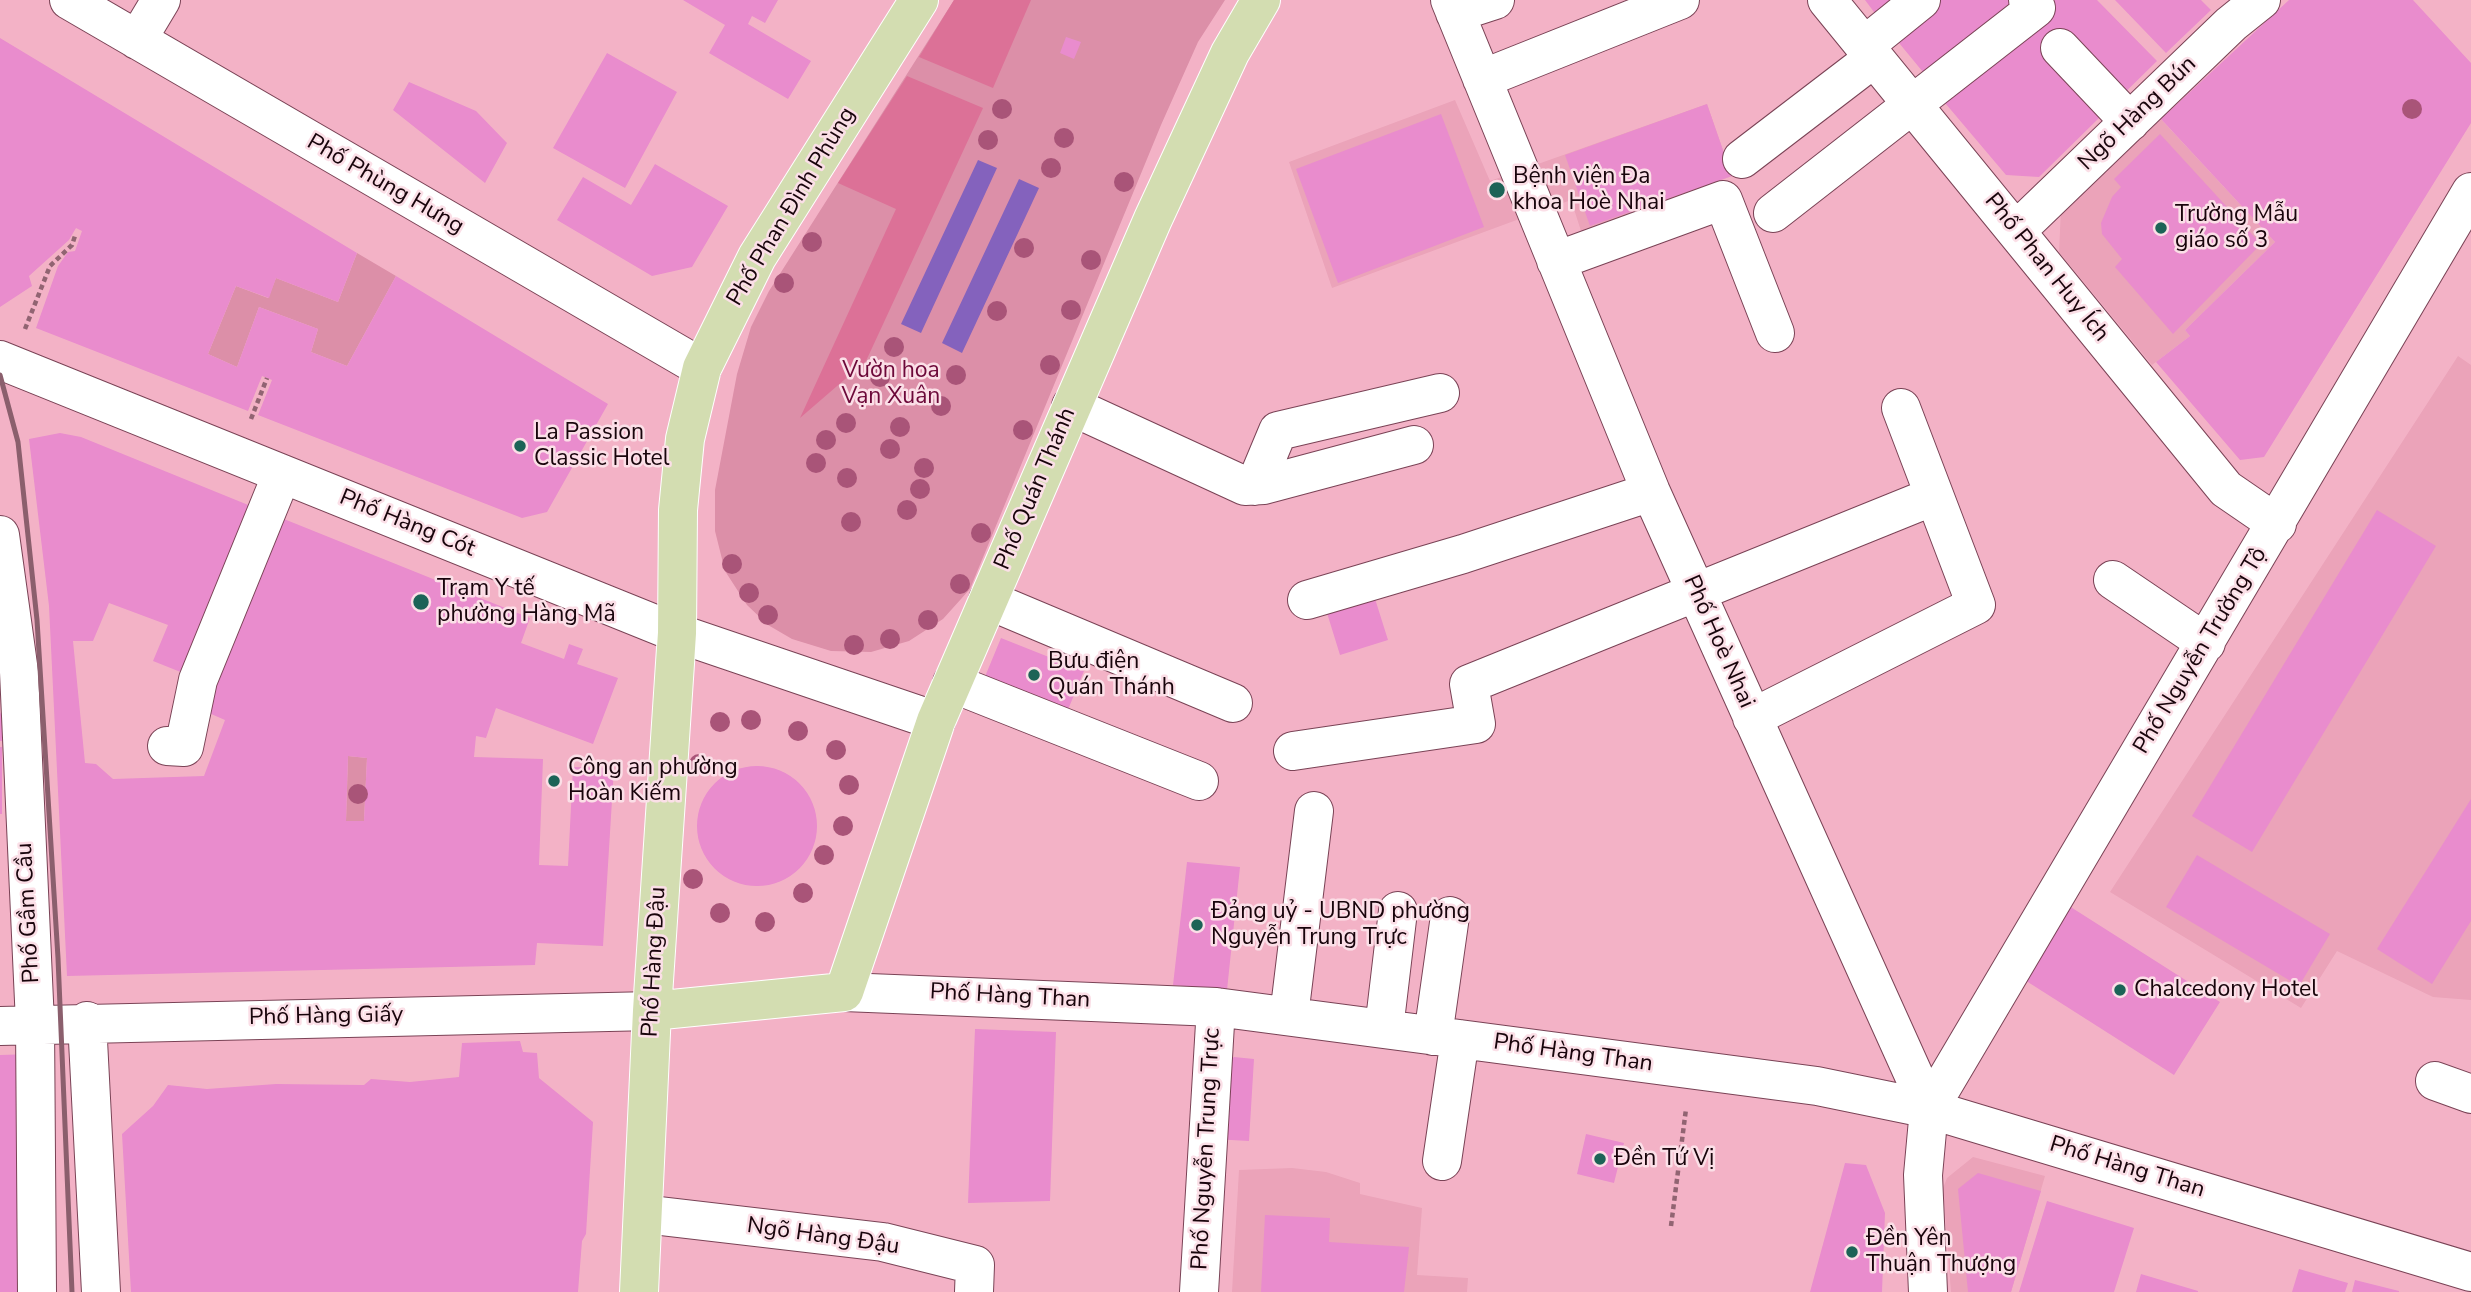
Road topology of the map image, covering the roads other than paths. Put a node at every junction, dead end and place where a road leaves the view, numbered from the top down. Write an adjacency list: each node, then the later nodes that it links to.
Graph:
1 (161, 0): 13 (street)
2 (919, 0): 26 (main road, Phố Phan Đình Phùng)
3 (1261, 0): 28 (main road, Phố Quán Thánh)
4 (1495, 0): 11 (street)
5 (1680, 0): 16 (street)
6 (1922, 0): 15 (street)
7 (2028, 0): 17 (street)
8 (2261, 0): 12 (street, Ngõ Hàng Bún)
9 (78, 2): 13 (street, Phố Phùng Hưng)
10 (1834, 2): 15 (street, Phố Phan Huy Ích)
11 (1452, 7): 16 (street, Phố Hoè Nhai)
12 (2219, 12): 18 (street, Ngõ Hàng Bún)
13 (137, 40): 26 (street, Phố Phùng Hưng)
14 (2060, 48): 18 (street)
15 (1869, 52): 17 (street, Phố Phan Huy Ích); 19 (street)
16 (1482, 79): 23 (street, Phố Hoè Nhai)
17 (1914, 106): 21 (street); 22 (street, Phố Phan Huy Ích)
18 (2130, 122): 22 (street, Ngõ Hàng Bún)
19 (1742, 159)
20 (2471, 192): 35 (street, Phố Nguyễn Trường Tộ)
21 (1773, 213)
22 (2016, 231): 35 (street, Phố Phan Huy Ích)
23 (1556, 261): 24 (street); 33 (street, Phố Hoè Nhai)
24 (1775, 333)
25 (11, 347): 31 (street, Phố Hàng Cót)
26 (702, 368): 41 (main road, Phố Phan Đình Phùng)
27 (1440, 393): 32 (street)
28 (1071, 406): 32 (street); 39 (main road, Phố Quán Thánh)
29 (1901, 408): 34 (street)
30 (1413, 446): 32 (street)
31 (282, 474): 41 (street, Phố Hàng Cót); 48 (street)
32 (1255, 486)
33 (1651, 492): 38 (street, Phố Hoè Nhai); 40 (street)
34 (1934, 496): 38 (street); 46 (street)
35 (2277, 524): 42 (street, Phố Nguyễn Trường Tộ)
36 (0, 535): 43 (street, Phố Gầm Cầu)
37 (2113, 580): 42 (street)
38 (1696, 593): 46 (street, Phố Hoè Nhai); 49 (street)
39 (988, 600): 44 (main road, Phố Quán Thánh); 45 (street)
40 (1307, 600)
41 (677, 633): 47 (street, Phố Hàng Cót); 56 (main road, Phố Hàng Đậu)
42 (2206, 643): 64 (street, Phố Nguyễn Trường Tộ)
43 (10, 672): 59 (street, Phố Gầm Cầu)
44 (953, 683): 47 (main road, Phố Quán Thánh); 50 (street)
45 (1233, 704)
46 (1752, 718): 64 (street, Phố Hoè Nhai)
47 (936, 721): 54 (main road, Phố Quán Thánh)
48 (167, 746)
49 (1293, 751)
50 (1199, 781)
51 (1314, 811): 57 (street)
52 (1398, 911): 60 (street)
53 (1450, 916): 61 (street)
54 (844, 992): 55 (street, Phố Hàng Than); 56 (main road, Phố Hàng Than)
55 (1216, 1007): 57 (street, Phố Hàng Than); 72 (street, Phố Nguyễn Trung Trực)
56 (652, 1011): 58 (street, Phố Hàng Giấy); 66 (main road, Phố Hàng Đậu)
57 (1289, 1016): 60 (street, Phố Hàng Than)
58 (87, 1021): 59 (street, Phố Hàng Giấy); 69 (street)
59 (18, 1024): 68 (street, Phố Gầm Cầu)
60 (1384, 1029): 61 (street, Phố Hàng Than)
61 (1447, 1037): 64 (street, Phố Hàng Than); 65 (street)
62 (2435, 1081): 63 (street)
63 (2471, 1094)
64 (1929, 1109): 67 (street, Phố Hàng Than); 73 (street, Phố Hoè Nhai)
65 (1442, 1161)
66 (643, 1214): 70 (main road, Phố Hàng Đậu); 71 (street, Ngõ Hàng Đậu)
67 (2471, 1272)
68 (37, 1292)
69 (102, 1292)
70 (639, 1292)
71 (974, 1292)
72 (1199, 1292)
73 (1928, 1292)

